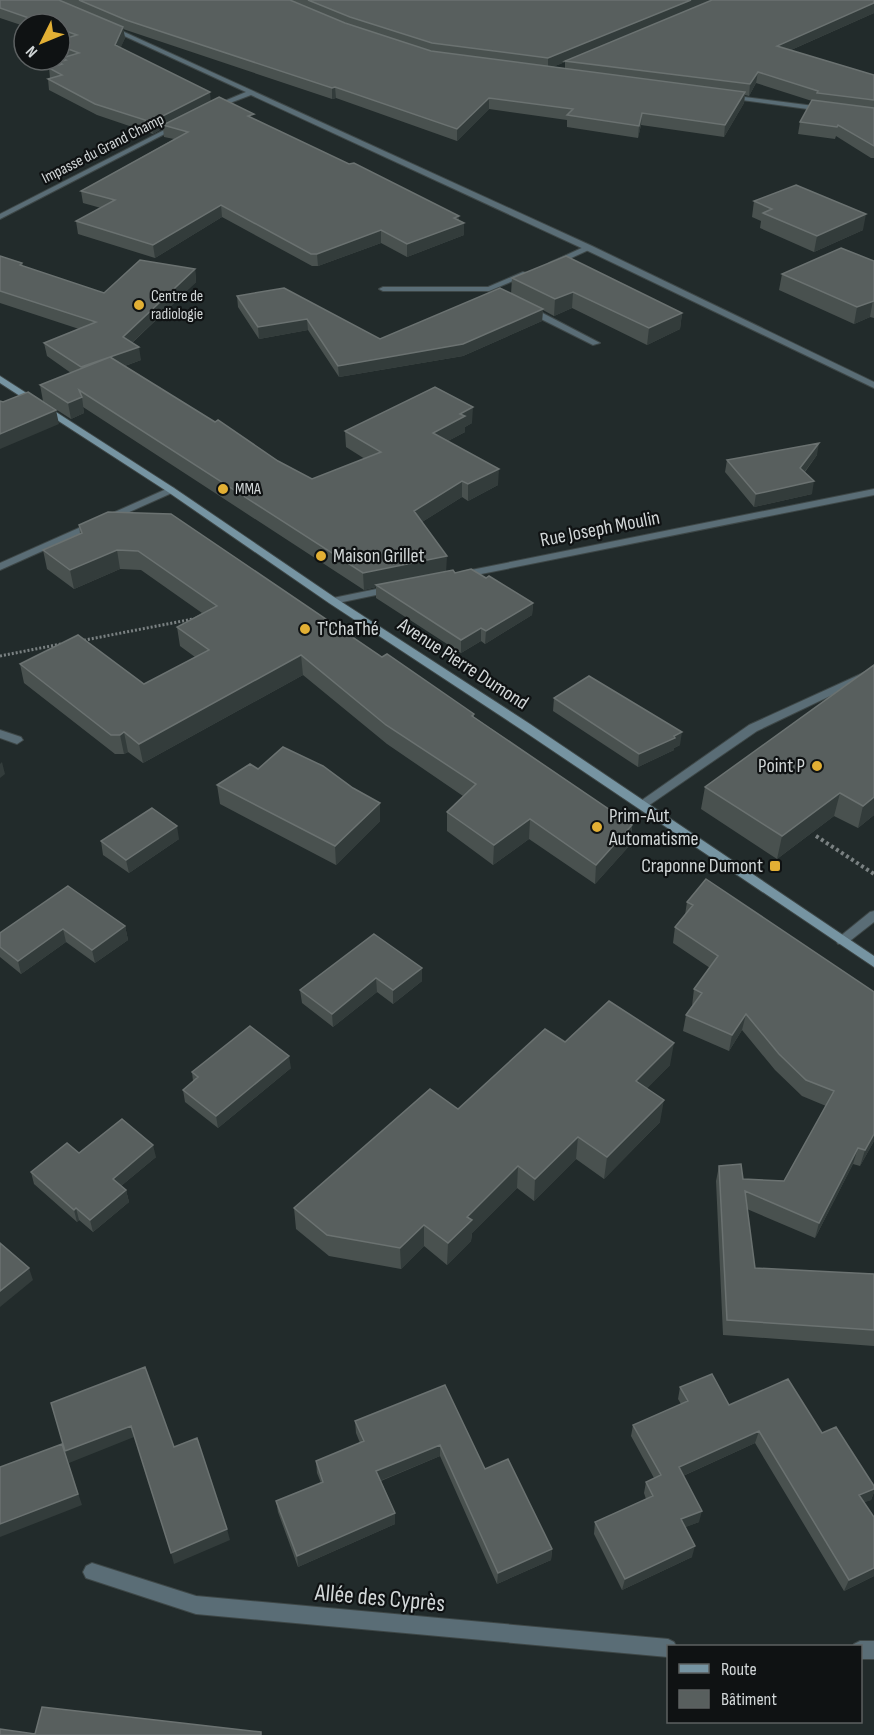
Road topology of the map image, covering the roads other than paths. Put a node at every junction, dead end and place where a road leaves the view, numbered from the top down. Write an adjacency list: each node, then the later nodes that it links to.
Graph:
1 (96, 22): 2 (street)
2 (252, 92): 5 (street); 10 (street)
3 (723, 96): 4 (street)
4 (828, 110)
5 (203, 112)
6 (182, 123): 8 (street, Impasse du Grand Champ)
7 (0, 205): 8 (street)
8 (14, 210): 9 (street, Impasse du Grand Champ)
9 (0, 217)
10 (589, 248): 12 (street); 17 (street)
11 (383, 289): 12 (street)
12 (489, 290): 13 (street)
13 (500, 295)
14 (521, 305): 15 (street)
15 (596, 343)
16 (0, 379): 18 (main road, Avenue Pierre Dumond)
17 (874, 385)
18 (171, 490): 20 (street); 23 (main road, Avenue Pierre Dumond)
19 (874, 492): 21 (street, Rue Joseph Moulin)
20 (0, 567)
21 (445, 578)
22 (399, 588): 23 (street)
23 (333, 601): 27 (main road, Avenue Pierre Dumond)
24 (874, 671): 27 (street)
25 (0, 734): 26 (street)
26 (17, 740)
27 (641, 805): 29 (main road, Avenue Pierre Dumond)
28 (874, 915): 29 (street)
29 (842, 941): 30 (main road, Avenue Pierre Dumond)
30 (874, 962)
31 (92, 1572): 32 (street, Allée des Cyprès)
32 (667, 1648)

